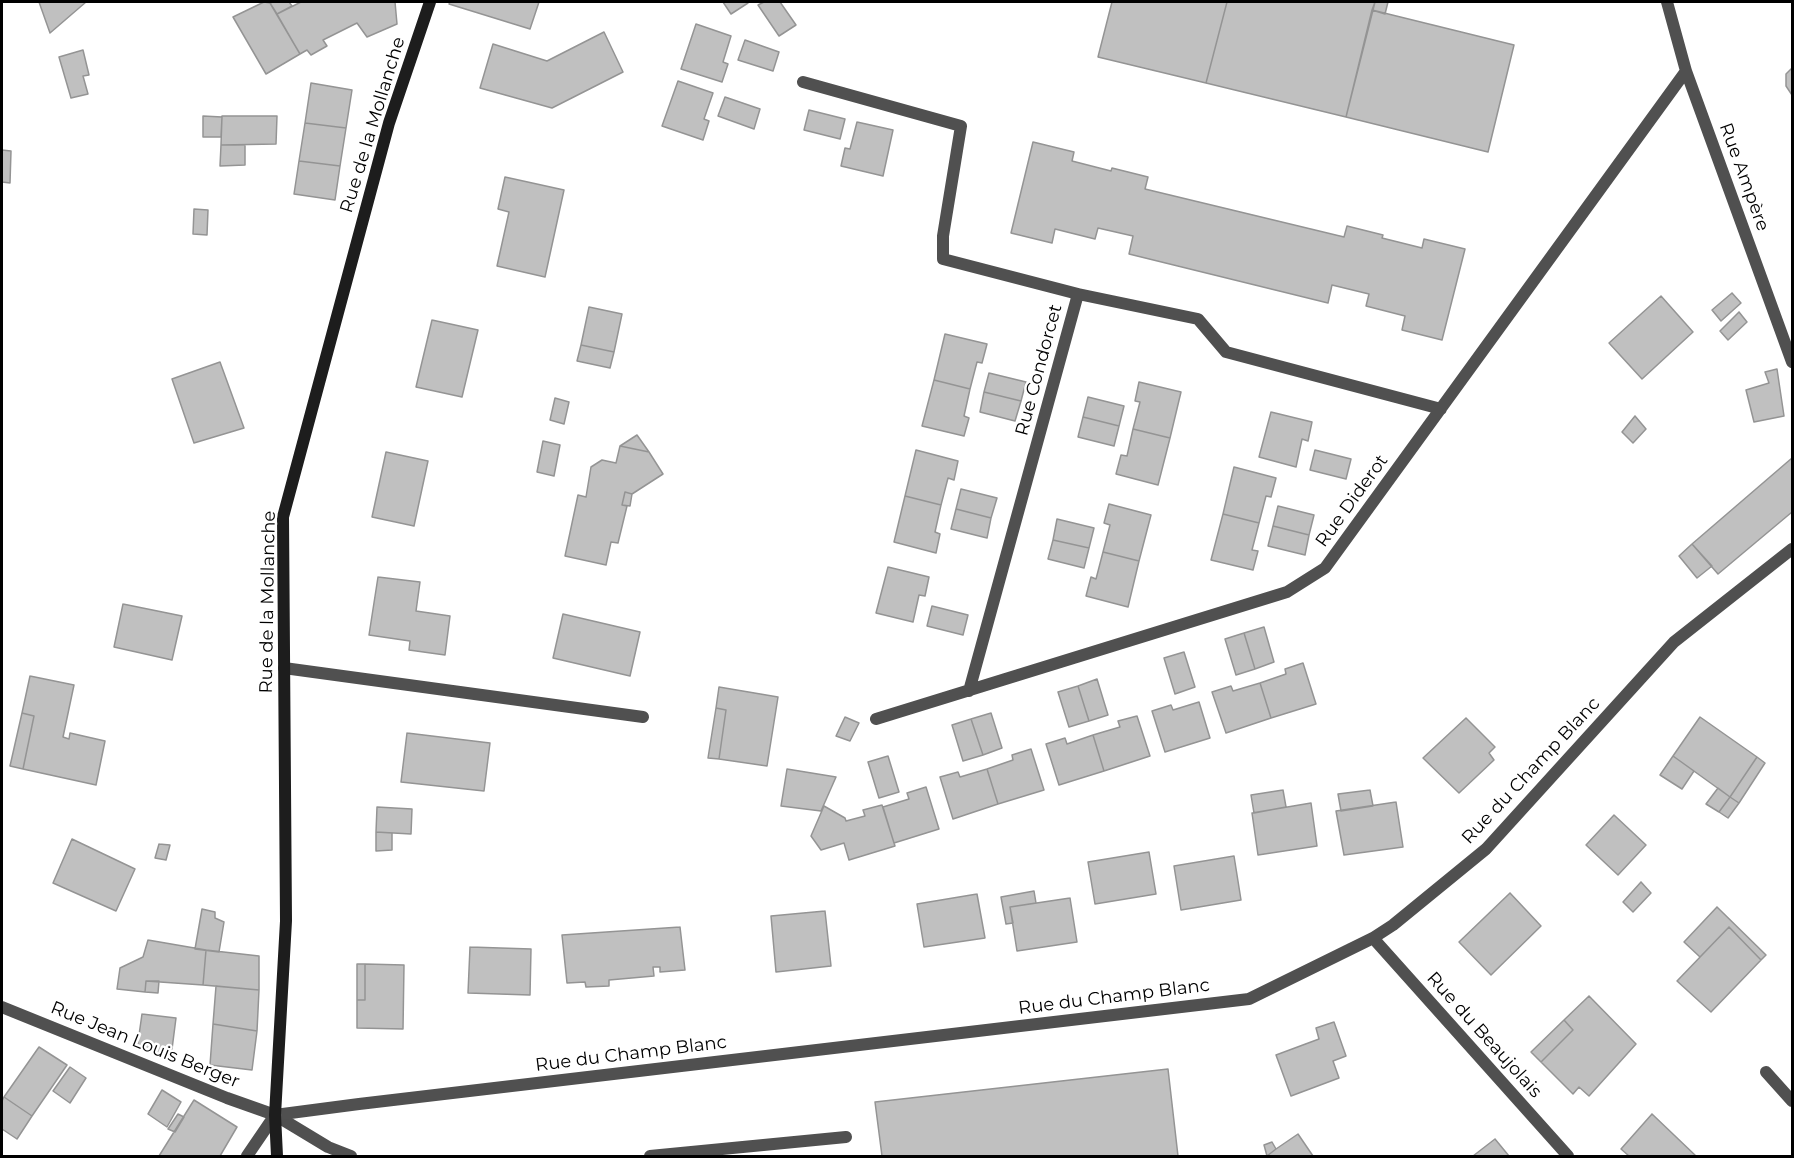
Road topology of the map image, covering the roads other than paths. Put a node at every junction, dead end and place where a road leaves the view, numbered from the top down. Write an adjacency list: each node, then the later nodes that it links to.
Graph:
1 (430, 2): 9 (main road, Rue de la Mollanche)
2 (1668, 2): 3 (street, Rue Ampère)
3 (1686, 71): 6 (street, Rue Ampère); 7 (street, Rue Diderot)
4 (803, 82): 5 (street)
5 (1078, 294): 7 (street, Rue Condorcet); 10 (street, Rue Condorcet)
6 (1792, 362)
7 (1441, 409): 10 (street, Rue Diderot)
8 (1792, 549): 13 (street, Rue du Champ Blanc)
9 (284, 668): 11 (street); 17 (main road, Rue de la Mollanche)
10 (969, 691): 12 (street, Rue Diderot)
11 (643, 717)
12 (876, 719)
13 (1373, 938): 17 (street, Rue du Champ Blanc); 23 (street, Rue du Beaujolais)
14 (2, 1007): 17 (street, Rue Jean Louis Berger)
15 (1766, 1072): 16 (street)
16 (1792, 1101)
17 (275, 1115): 19 (street); 20 (main road, Rue de la Mollanche); 21 (street, Rue Jean Louis Berger)
18 (846, 1137): 22 (street)
19 (247, 1156)
20 (277, 1156)
21 (351, 1156)
22 (650, 1156)
23 (1568, 1156)

